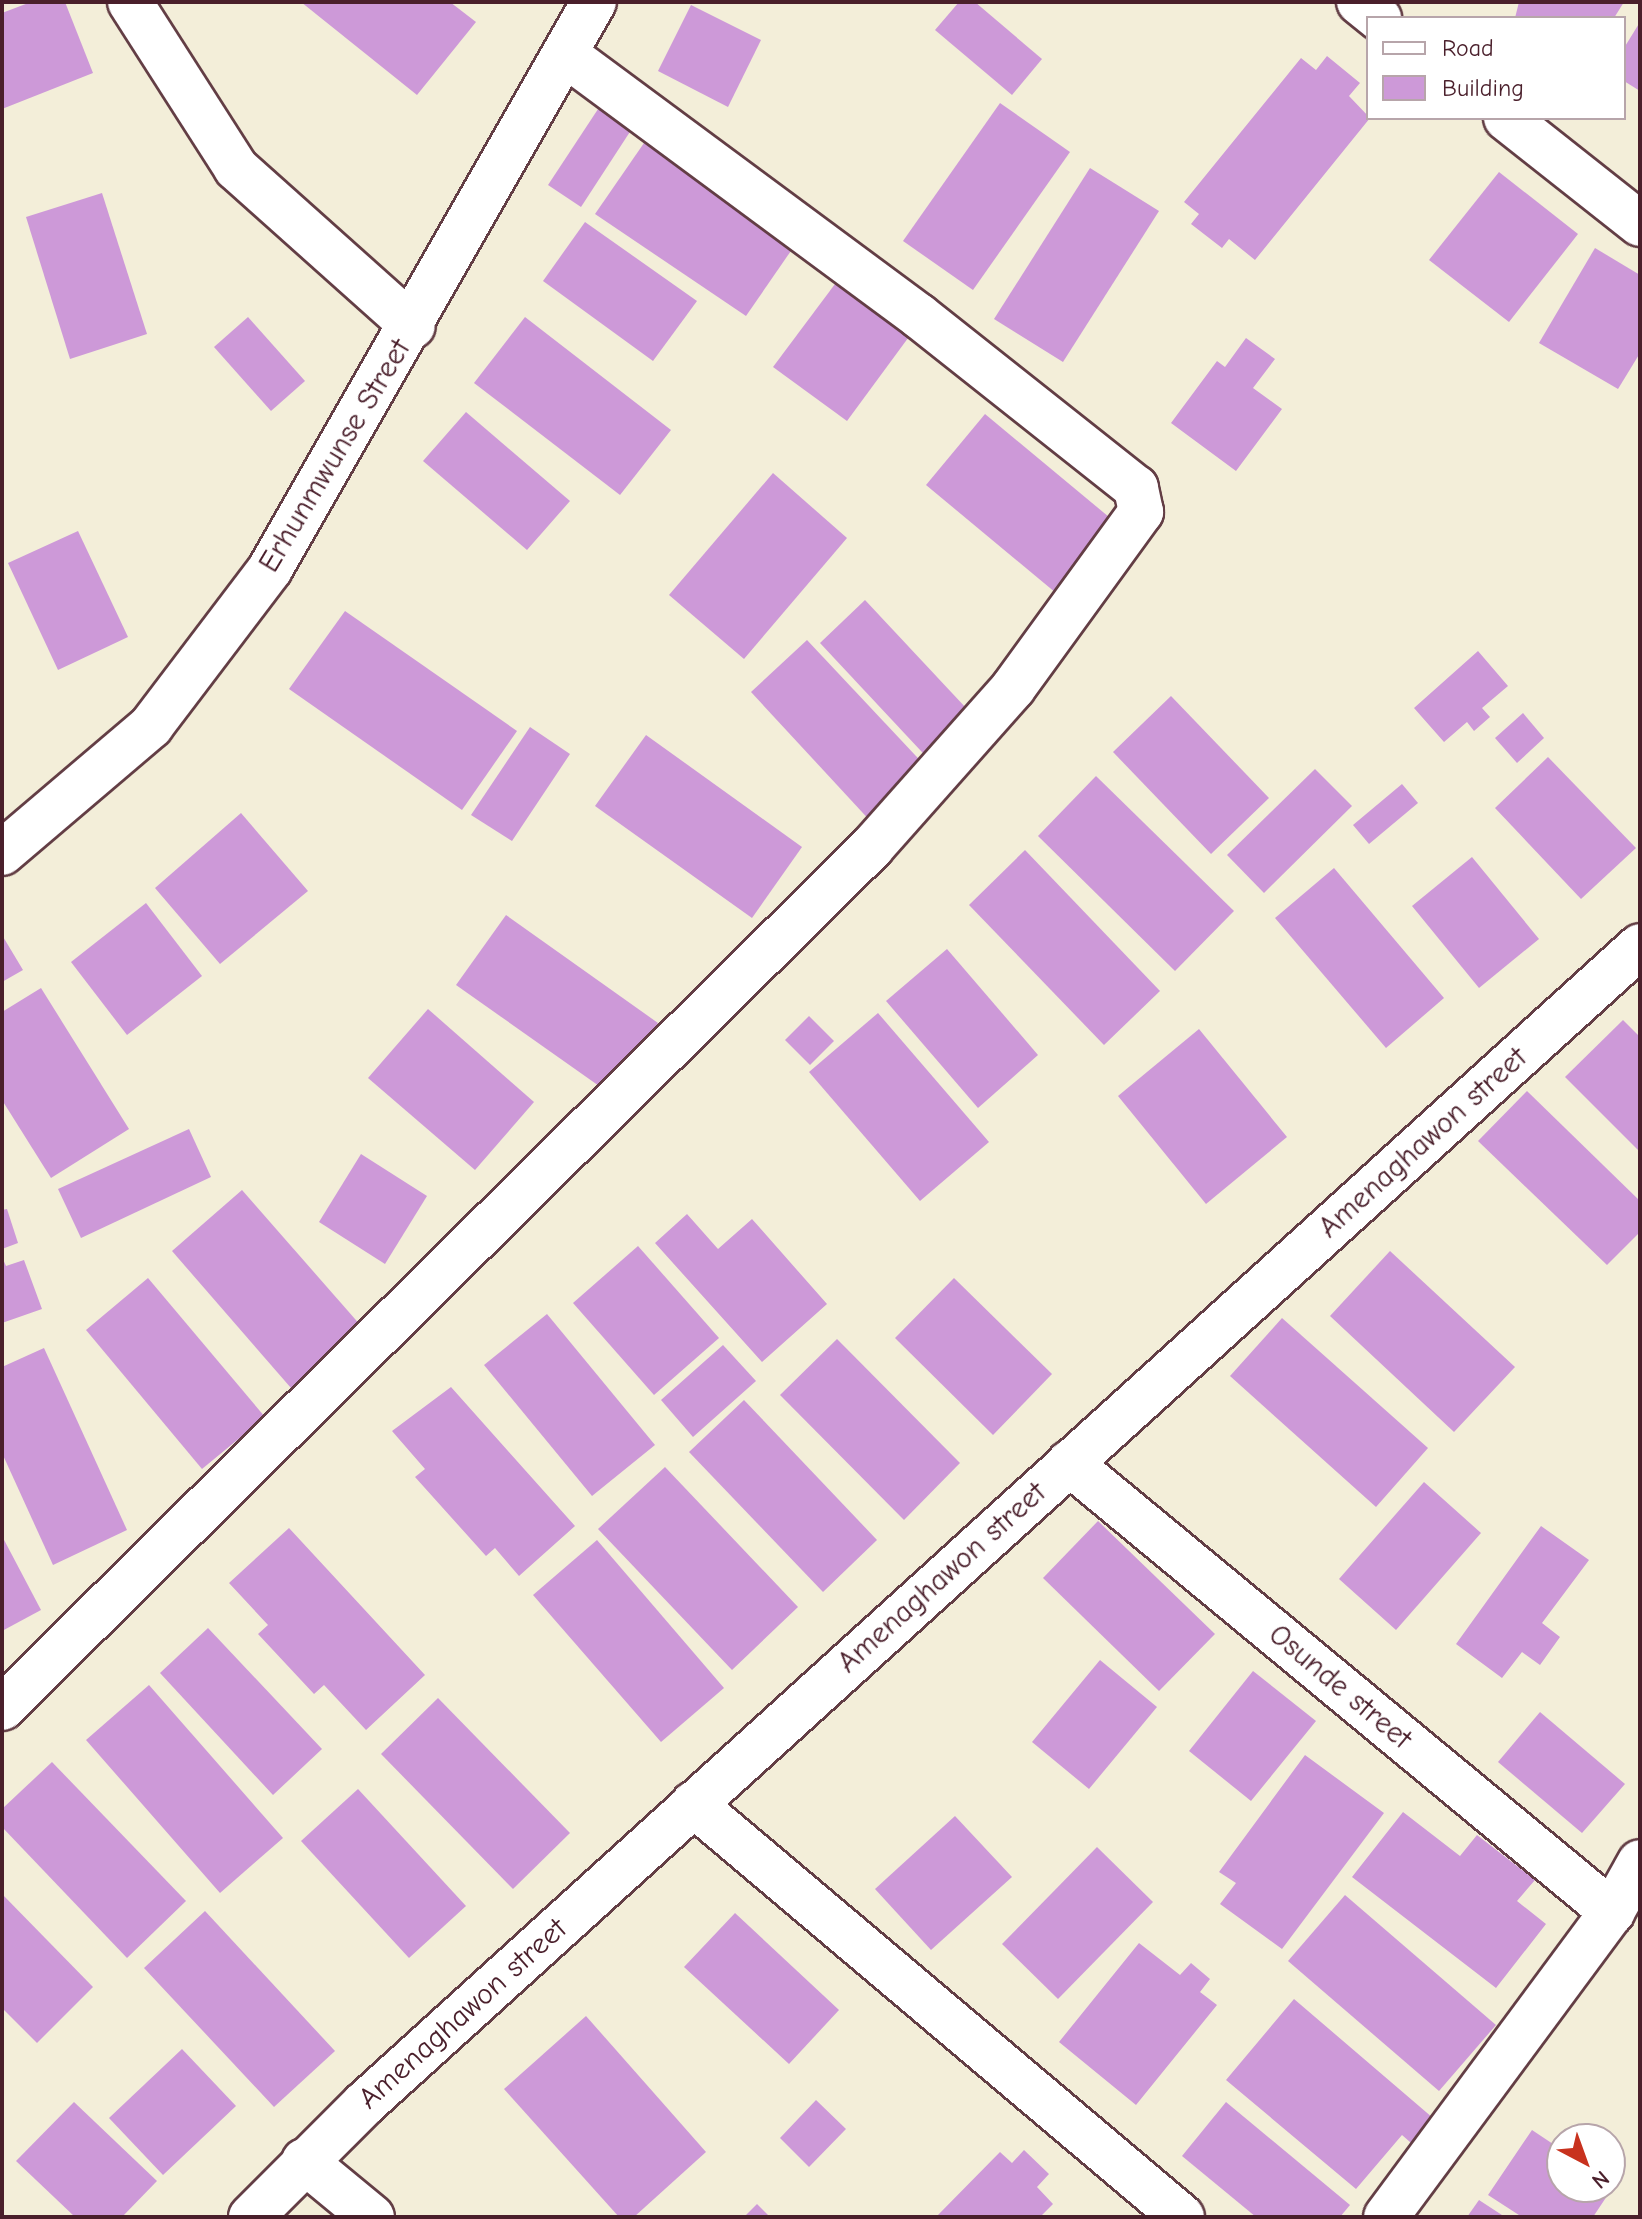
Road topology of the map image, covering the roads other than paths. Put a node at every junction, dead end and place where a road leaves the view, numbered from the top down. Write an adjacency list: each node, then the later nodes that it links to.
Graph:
1 (130, 2): 8 (street)
2 (594, 2): 5 (street, Erhunmwunse Street)
3 (1359, 2): 4 (street)
4 (1376, 16)
5 (565, 54): 8 (street, Erhunmwunse Street); 12 (street)
6 (1509, 120): 7 (street)
7 (1640, 224)
8 (413, 326): 9 (street, Erhunmwunse Street)
9 (2, 853)
10 (1640, 946): 11 (street, Amenaghawon street)
11 (1069, 1463): 13 (street, Amenaghawon street); 15 (street, Osunde street)
12 (2, 1708)
13 (693, 1804): 16 (street, Amenaghawon street); 19 (street)
14 (1640, 1862): 15 (street)
15 (1612, 1912): 20 (street)
16 (304, 2161): 17 (street, Amenaghawon street); 18 (street)
17 (251, 2217)
18 (372, 2217)
19 (1182, 2217)
20 (1386, 2217)

